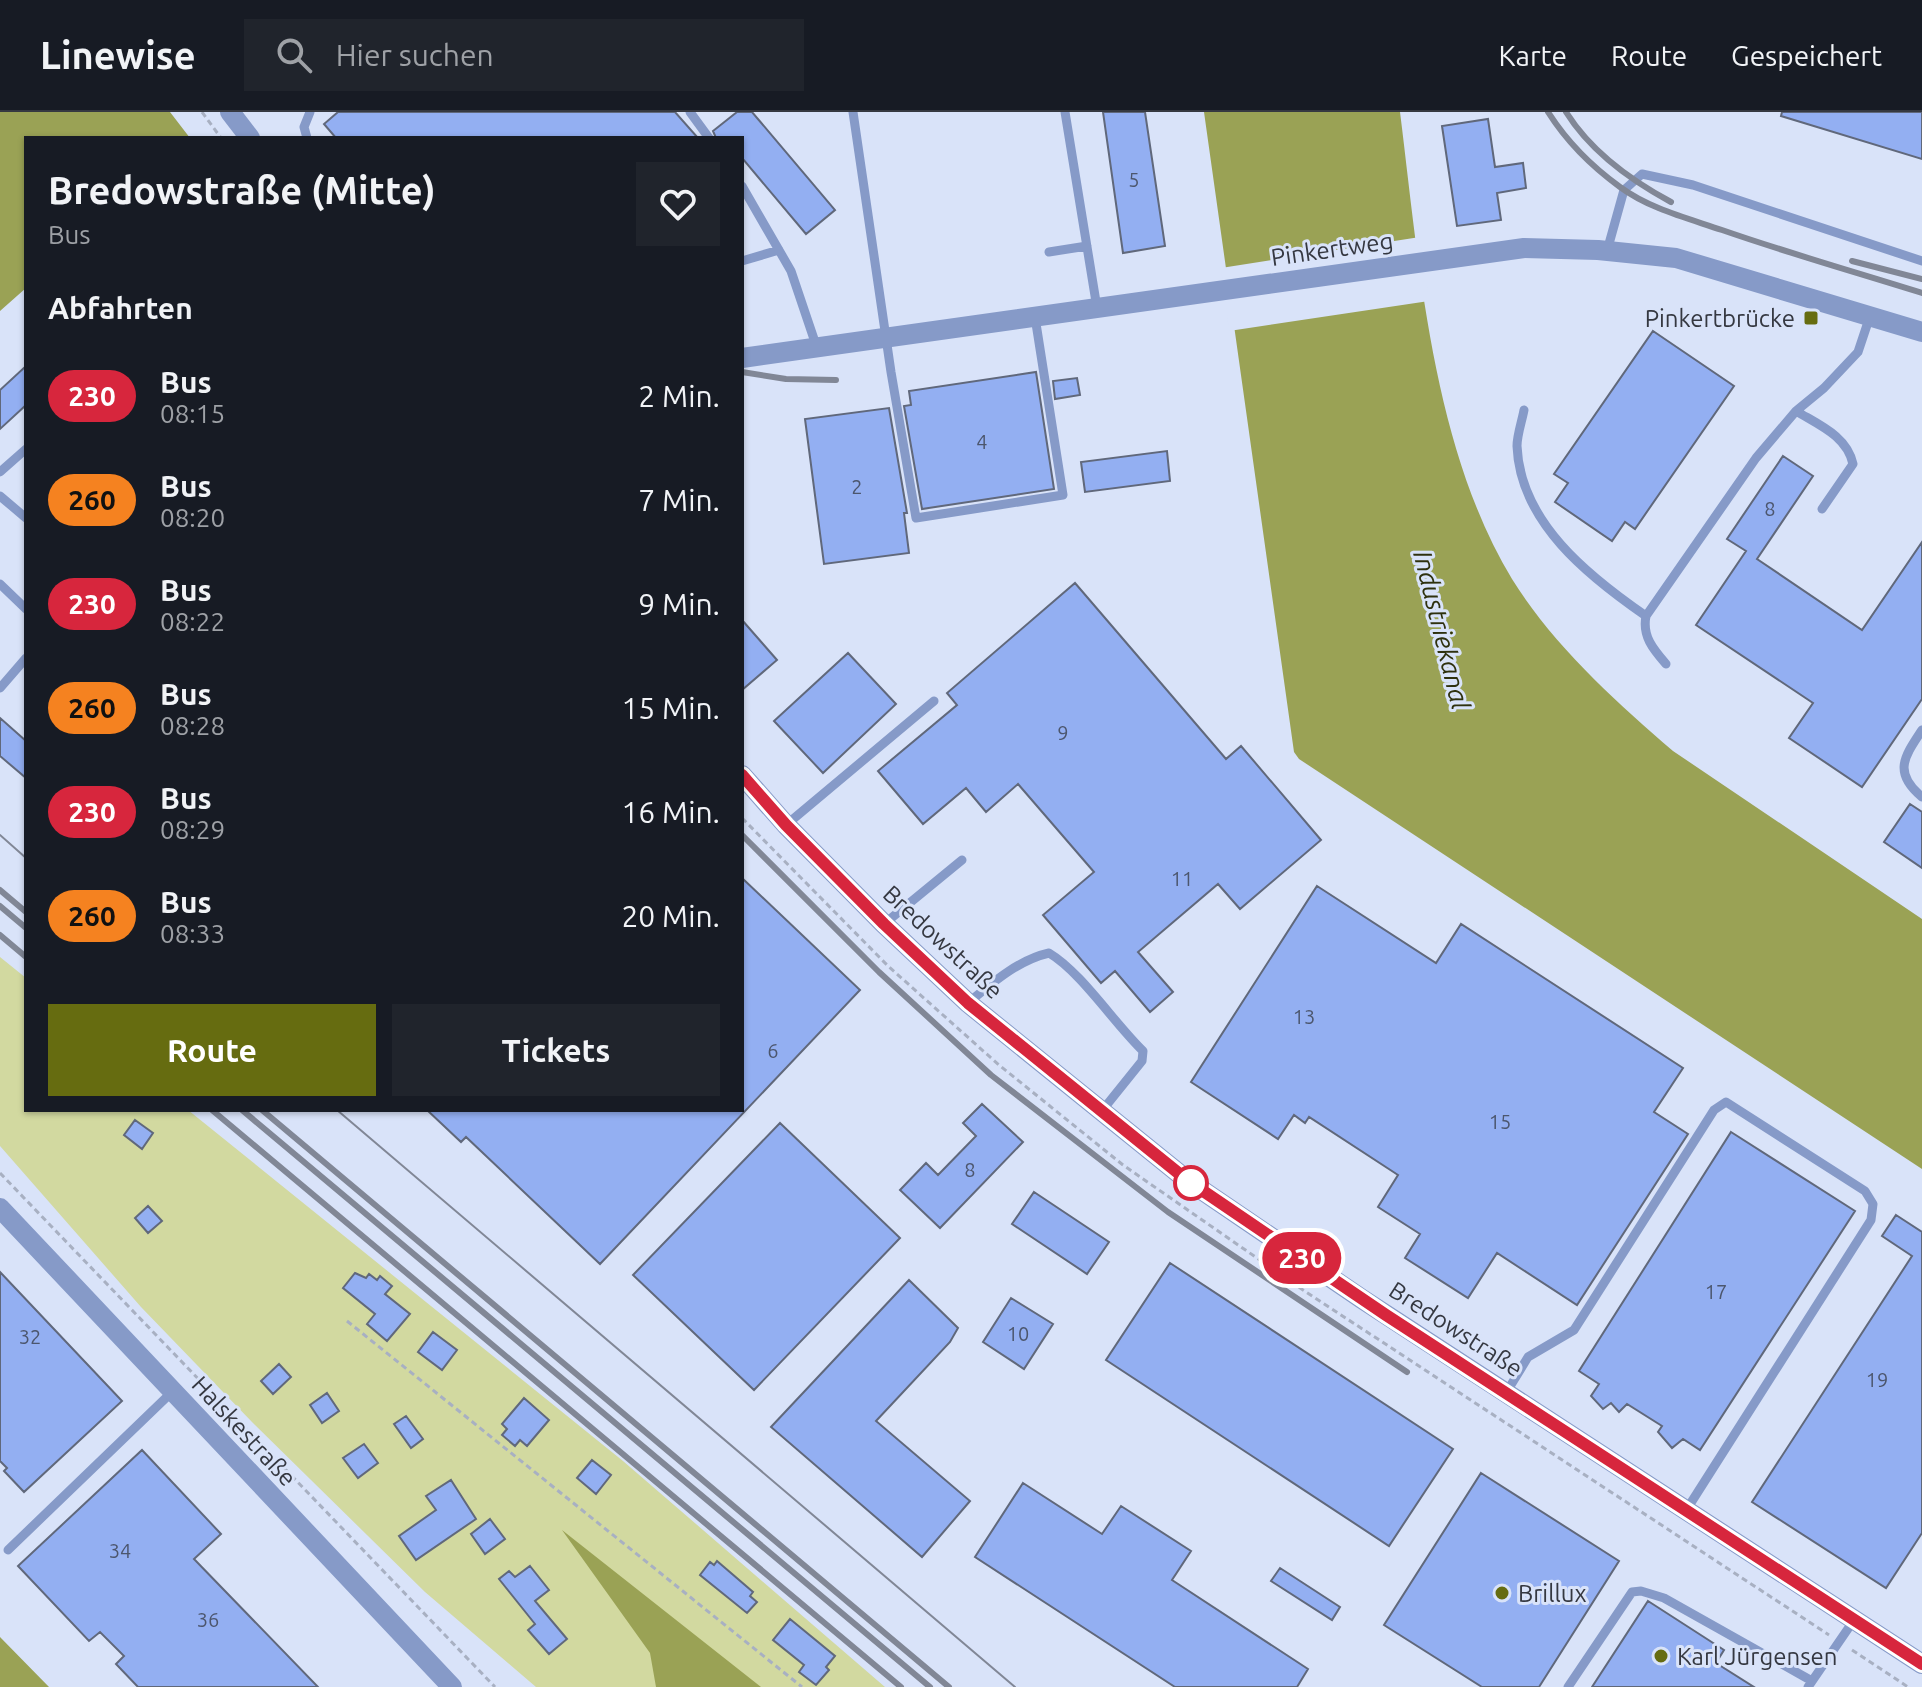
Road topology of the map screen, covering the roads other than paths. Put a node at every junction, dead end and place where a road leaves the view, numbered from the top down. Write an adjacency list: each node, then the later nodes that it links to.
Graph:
1 (230, 112): 6 (street)
2 (310, 112): 7 (lane)
3 (690, 112): 8 (lane)
4 (853, 112): 20 (lane)
5 (1065, 112): 10 (lane)
6 (247, 134)
7 (306, 136)
8 (708, 136)
9 (744, 189): 11 (lane)
10 (1087, 246): 13 (lane); 16 (lane)
11 (779, 250): 14 (lane); 21 (lane)
12 (1607, 251): 15 (lane); 16 (street, Pinkertweg); 17 (street, Pinkertweg)
13 (1049, 252)
14 (744, 260)
15 (1922, 261)
16 (1097, 308): 18 (street, Pinkertweg)
17 (1870, 316): 19 (street, Pinkertweg); 24 (lane)
18 (1035, 317): 20 (street, Pinkertweg); 20 (lane)
19 (1922, 332)
20 (886, 338): 21 (street, Pinkertweg)
21 (817, 348): 22 (street, Pinkertweg)
22 (744, 358)
23 (1524, 410): 32 (lane)
24 (1796, 411): 28 (lane); 32 (lane)
25 (24, 451): 26 (lane)
26 (0, 472)
27 (0, 496): 29 (lane)
28 (1822, 509)
29 (24, 516)
30 (0, 584): 31 (lane)
31 (24, 607)
32 (1646, 616): 34 (lane)
33 (24, 660): 35 (lane)
34 (1666, 664)
35 (0, 688)
36 (934, 701): 40 (lane)
37 (1922, 730): 39 (lane)
38 (744, 777): 40 (street, Bredowstraße)
39 (1922, 797)
40 (786, 825): 42 (street, Bredowstraße)
41 (962, 860): 42 (lane)
42 (884, 924): 43 (street, Bredowstraße)
43 (968, 1003): 44 (street, Bredowstraße); 44 (lane)
44 (1101, 1112): 47 (street, Bredowstraße)
45 (0, 1208): 46 (street, Halskestraße)
46 (172, 1392): 49 (lane); 53 (street, Halskestraße)
47 (1506, 1393): 48 (street, Bredowstraße); 48 (lane)
48 (1687, 1509): 50 (street, Bredowstraße)
49 (8, 1550)
50 (1854, 1620): 51 (street, Bredowstraße); 52 (lane)
51 (1922, 1664)
52 (1810, 1684): 54 (lane)
53 (452, 1687)
54 (1568, 1687)

